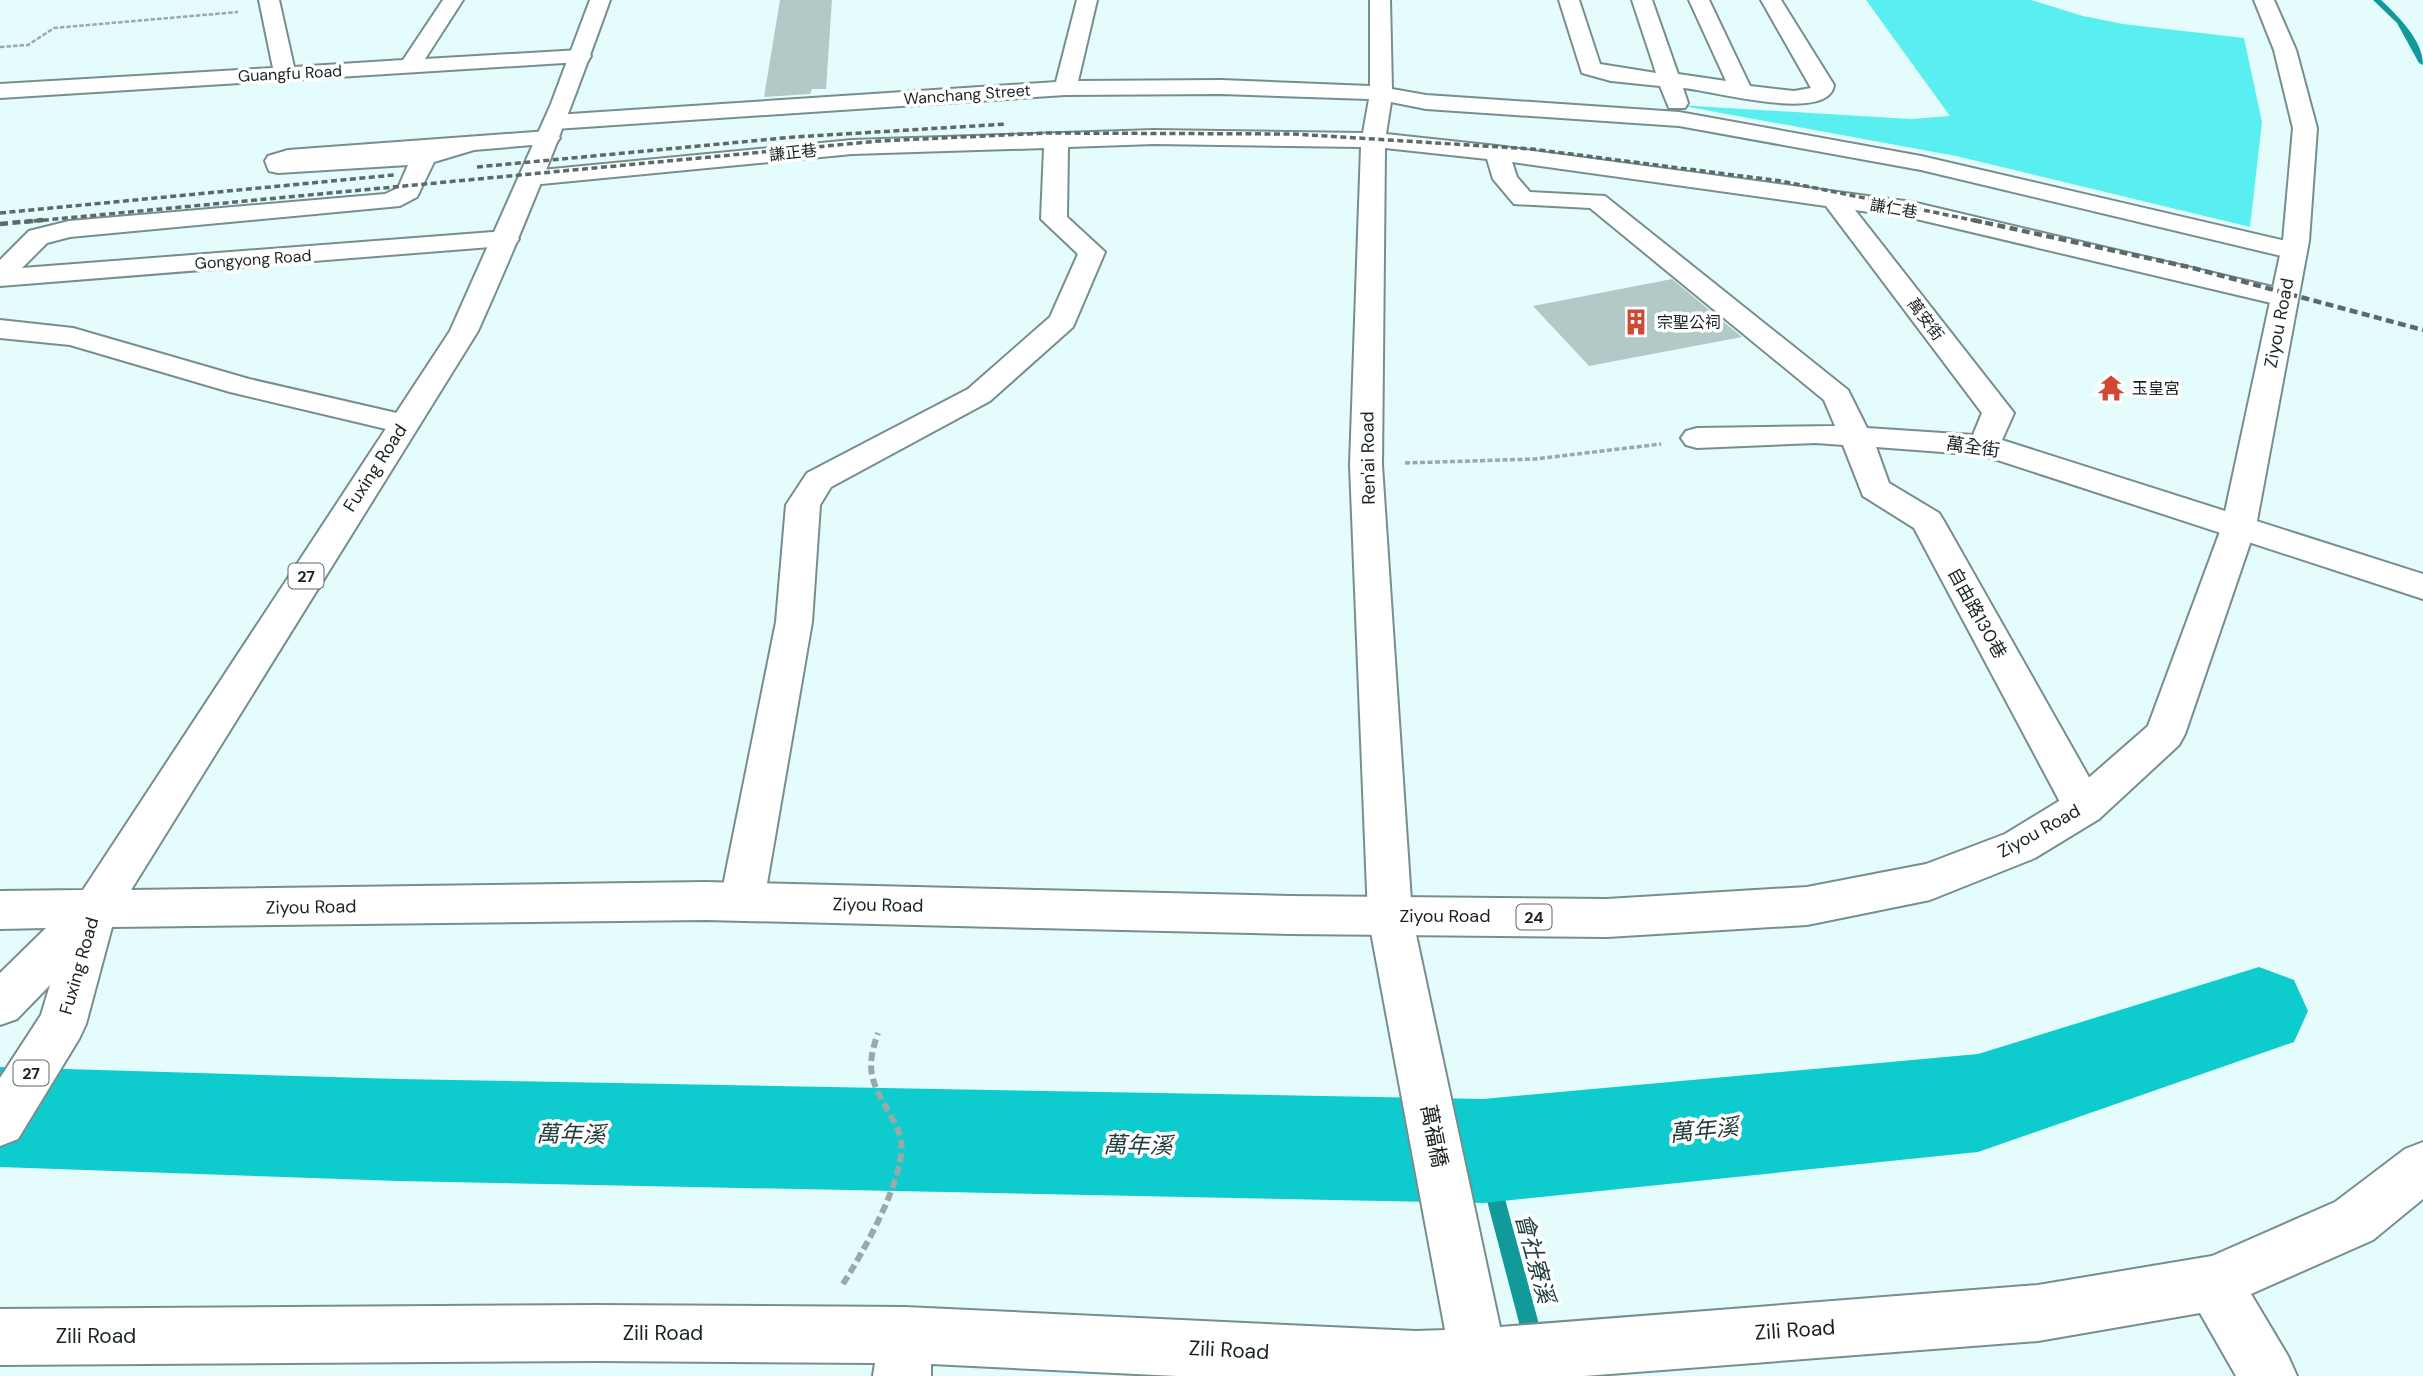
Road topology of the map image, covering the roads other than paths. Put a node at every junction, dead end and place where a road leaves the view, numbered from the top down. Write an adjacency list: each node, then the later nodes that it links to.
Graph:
1 (453, 0): 12 (street)
2 (600, 0): 11 (street, Fuxing Road / 27)
3 (1087, 0): 15 (street)
4 (1380, 0): 18 (street, Ren'ai Road)
5 (1569, 0): 14 (street)
6 (1642, 0): 14 (street)
7 (1699, 0): 16 (street)
8 (1771, 0): 16 (street)
9 (2264, 0): 29 (street, Ziyou Road / 24)
10 (271, 4): 13 (street)
11 (580, 56): 12 (street, Guangfu Road); 20 (street, Fuxing Road / 27)
12 (410, 66): 13 (street, Guangfu Road)
13 (285, 73): 17 (street, Guangfu Road)
14 (1670, 80): 16 (street); 19 (street)
15 (1065, 88): 18 (street, Wanchang Street); 20 (street, Wanchang Street)
16 (1741, 90)
17 (0, 91)
18 (1381, 93): 19 (street, Wanchang Street); 21 (street, Ren'ai Road)
19 (1679, 119): 29 (street, Wanchang Street)
20 (551, 130): 23 (street, Wanchang Street); 26 (street, Fuxing Road / 27)
21 (1373, 140): 22 (street, 謙正巷); 24 (street, 謙仁巷); 43 (street, Ren'ai Road)
22 (1056, 141): 26 (street, 謙正巷); 40 (street)
23 (473, 143): 25 (street); 25 (street)
24 (1497, 153): 27 (street, 謙仁巷); 34 (street)
25 (424, 157): 30 (street)
26 (531, 178): 28 (street, Fuxing Road / 27)
27 (1833, 198): 31 (street, 謙仁巷); 36 (street, 萬安街)
28 (506, 239): 30 (street, Gongyong Road); 33 (street, Fuxing Road / 27)
29 (2294, 251): 31 (street, Ziyou Road / 24)
30 (0, 276)
31 (2284, 298): 37 (street, Ziyou Road / 24)
32 (0, 329): 33 (street)
33 (403, 424): 41 (street, Fuxing Road / 27)
34 (1856, 437): 35 (street, 萬全街); 36 (street, 萬全街); 39 (street, 自由路130巷)
35 (1697, 439)
36 (1984, 445): 37 (street, 萬全街)
37 (2239, 526): 38 (street, 萬全街); 39 (street, Ziyou Road / 24)
38 (2423, 587)
39 (2084, 807): 43 (street, Ziyou Road / 24)
40 (742, 901): 41 (street, Ziyou Road / 24); 43 (street, Ziyou Road / 24)
41 (96, 908): 42 (street, Ziyou Road / 24); 44 (street, Fuxing Road / 27); 45 (street, Fuxing Road / 27)
42 (0, 910)
43 (1391, 916): 50 (street, 萬福橋)
44 (0, 1004)
45 (0, 1122)
46 (2423, 1167): 47 (street, Zili Road)
47 (2213, 1283): 50 (street, Zili Road); 51 (street)
48 (0, 1337): 49 (street, Zili Road)
49 (903, 1356): 50 (street, Zili Road)
50 (1478, 1366)
51 (2268, 1376)

